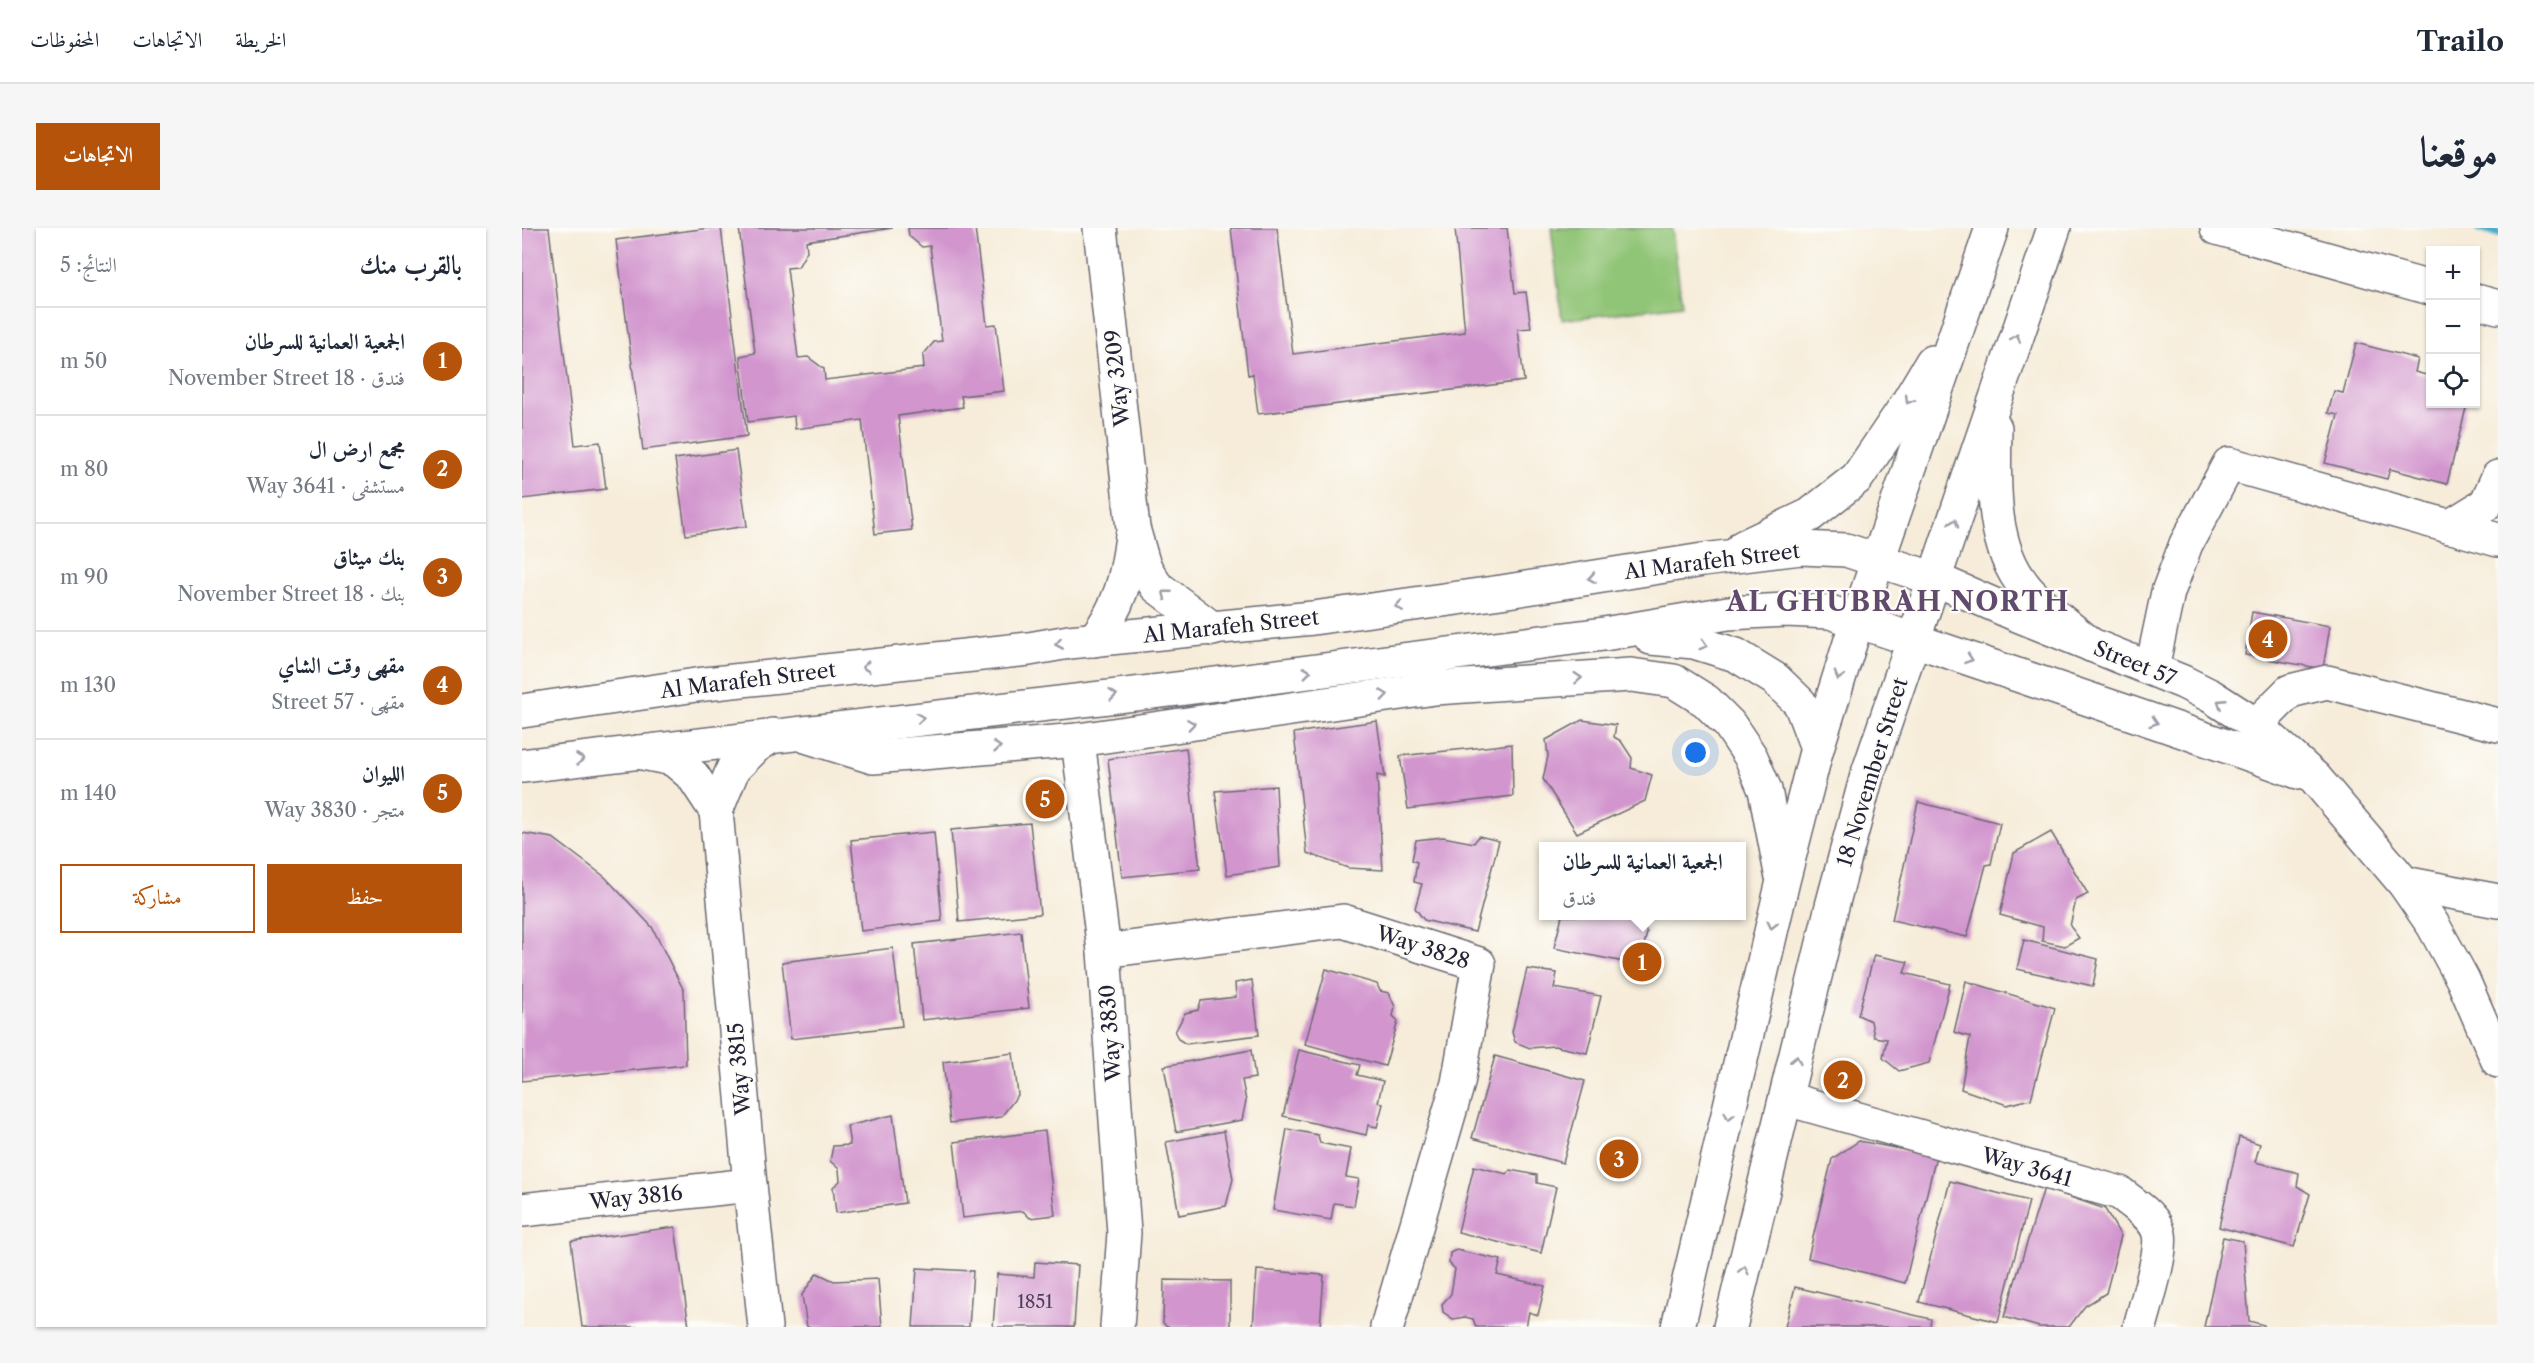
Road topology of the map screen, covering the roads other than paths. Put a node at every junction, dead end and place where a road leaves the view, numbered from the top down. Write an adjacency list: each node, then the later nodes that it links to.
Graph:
1 (1100, 228): 12 (main road, Way 3209)
2 (1992, 228): 6 (main road)
3 (2054, 228): 9 (main road, 18 November Street, one-way to 3)
4 (2217, 228): 5 (main road)
5 (2426, 287)
6 (1970, 295): 14 (main road); 15 (main road, one-way to 15)
7 (2480, 302): 8 (main road)
8 (2498, 307)
9 (1995, 397): 16 (main road, 18 November Street, one-way to 9); 22 (main road)
10 (2498, 477): 11 (main road)
11 (2450, 527): 13 (main road); 23 (main road)
12 (1133, 528): 18 (main road, Way 3209, one-way to 12); 20 (main road, Way 3209)
13 (2498, 540)
14 (1878, 559): 15 (main road, Al Marafeh Street); 16 (main road, Al Marafeh Street); 17 (main road)
15 (1703, 560): 18 (main road, Al Marafeh Street, one-way to 18)
16 (1935, 579): 21 (main road, 18 November Street); 22 (main road, Street 57)
17 (1857, 621): 19 (main road); 21 (main road); 29 (main road, one-way to 29)
18 (1213, 628): 20 (main road, Al Marafeh Street)
19 (1604, 634): 27 (main road, one-way to 19); 29 (main road, one-way to 29)
20 (1094, 640): 24 (main road, Al Marafeh Street, one-way to 24)
21 (1914, 640): 32 (main road, Street 57, one-way to 32); 39 (main road, 18 November Street, one-way to 21)
22 (2091, 645): 23 (main road, Street 57)
23 (2152, 668): 25 (main road, Street 57, one-way to 23)
24 (522, 711)
25 (2256, 725): 26 (main road); 32 (main road, Street 57)
26 (2498, 725)
27 (785, 734): 28 (main road, one-way to 28); 30 (main road); 33 (main road, Way 3815)
28 (1078, 740): 34 (main road, one-way to 34); 37 (main road, Way 3830)
29 (1817, 748): 34 (main road)
30 (637, 752): 31 (main road, one-way to 30); 33 (main road, Way 3815)
31 (522, 766)
32 (2315, 778): 35 (main road, Street 57)
33 (716, 810): 40 (main road, Way 3815)
34 (1783, 880): 45 (main road, one-way to 45)
35 (2404, 883): 36 (main road); 38 (main road, Street 57)
36 (2498, 901)
37 (1104, 951): 43 (main road, Way 3830); 44 (main road, Way 3828)
38 (2498, 1061)
39 (1787, 1099): 46 (main road, 18 November Street, one-way to 39); 47 (main road, Way 3641)
40 (750, 1185): 41 (main road, Way 3816); 42 (main road, Way 3815)
41 (522, 1210)
42 (765, 1327)
43 (1117, 1327)
44 (1387, 1327)
45 (1678, 1327)
46 (1730, 1327)
47 (2140, 1327)

